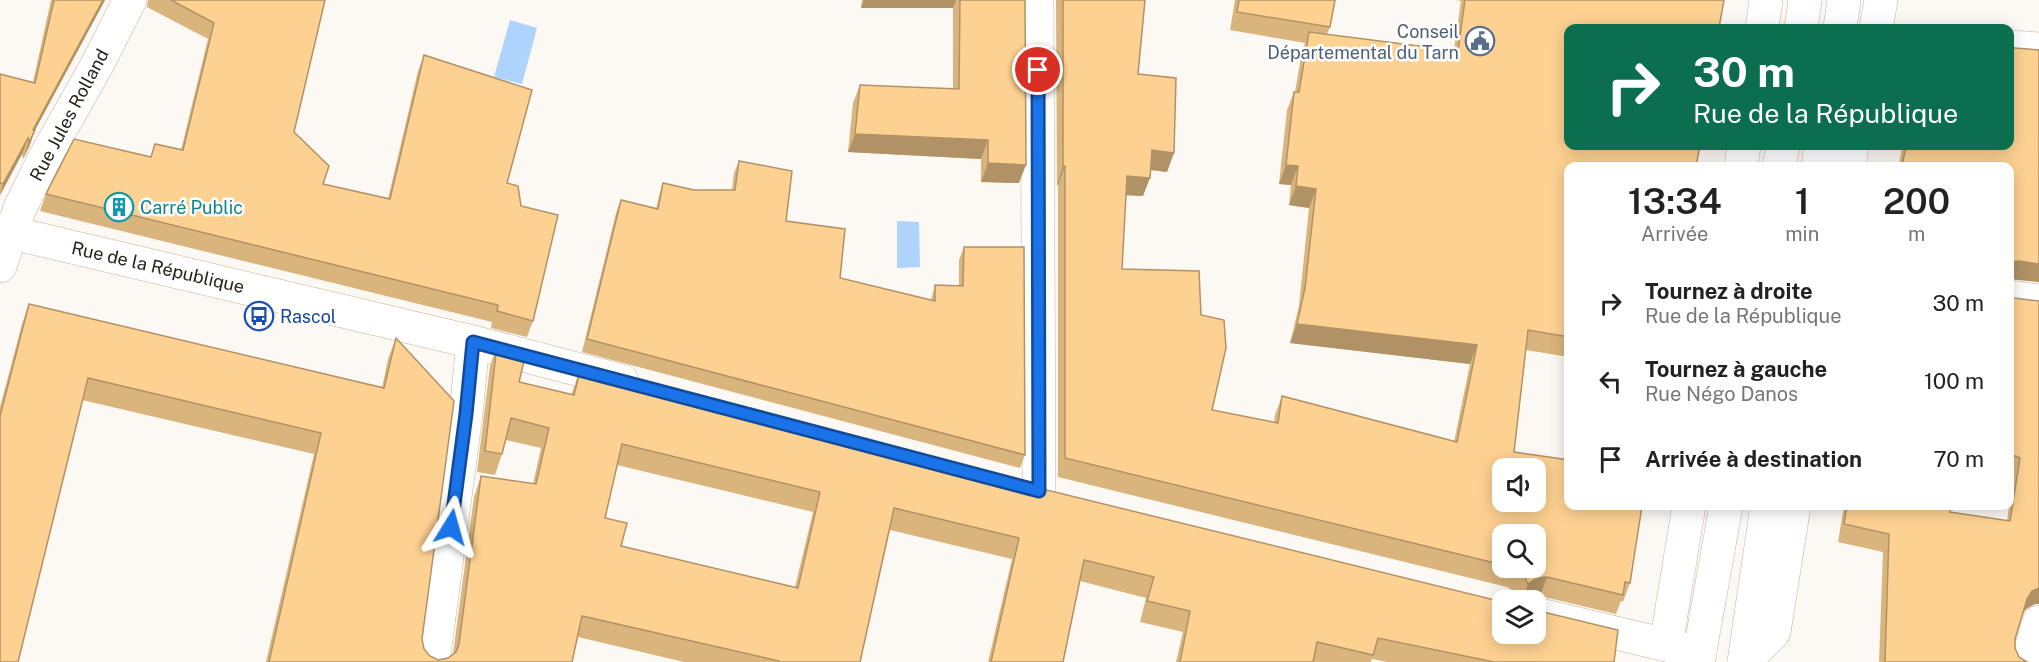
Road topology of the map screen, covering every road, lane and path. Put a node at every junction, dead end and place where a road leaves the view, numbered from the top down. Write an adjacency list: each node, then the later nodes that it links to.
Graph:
1 (130, 0): 13 (main road, Rue Jules Rolland)
2 (1037, 0): 19 (main road)
3 (1767, 0): 7 (main road)
4 (1805, 0): 8 (main road)
5 (1844, 0): 9 (main road)
6 (1881, 0): 10 (main road)
7 (1763, 24)
8 (1802, 24)
9 (1841, 24)
10 (1877, 24)
11 (2014, 47): 12 (main road)
12 (2039, 49)
13 (5, 231): 14 (main road, Rue Jules Rolland); 17 (main road, Rue de la République)
14 (0, 266)
15 (2014, 298): 16 (main road)
16 (2039, 301)
17 (473, 342): 18 (main road, Rue de la République); 28 (main road)
18 (645, 388)
19 (1037, 491)
20 (1688, 510): 26 (main road)
21 (1725, 510): 27 (main road)
22 (1766, 510): 29 (main road)
23 (1793, 510): 29 (main road)
24 (1546, 616): 26 (main road)
25 (2039, 622): 30 (main road)
26 (1666, 644): 27 (main road)
27 (1699, 657): 29 (main road)
28 (432, 662)
29 (1743, 662)
30 (2027, 662)

